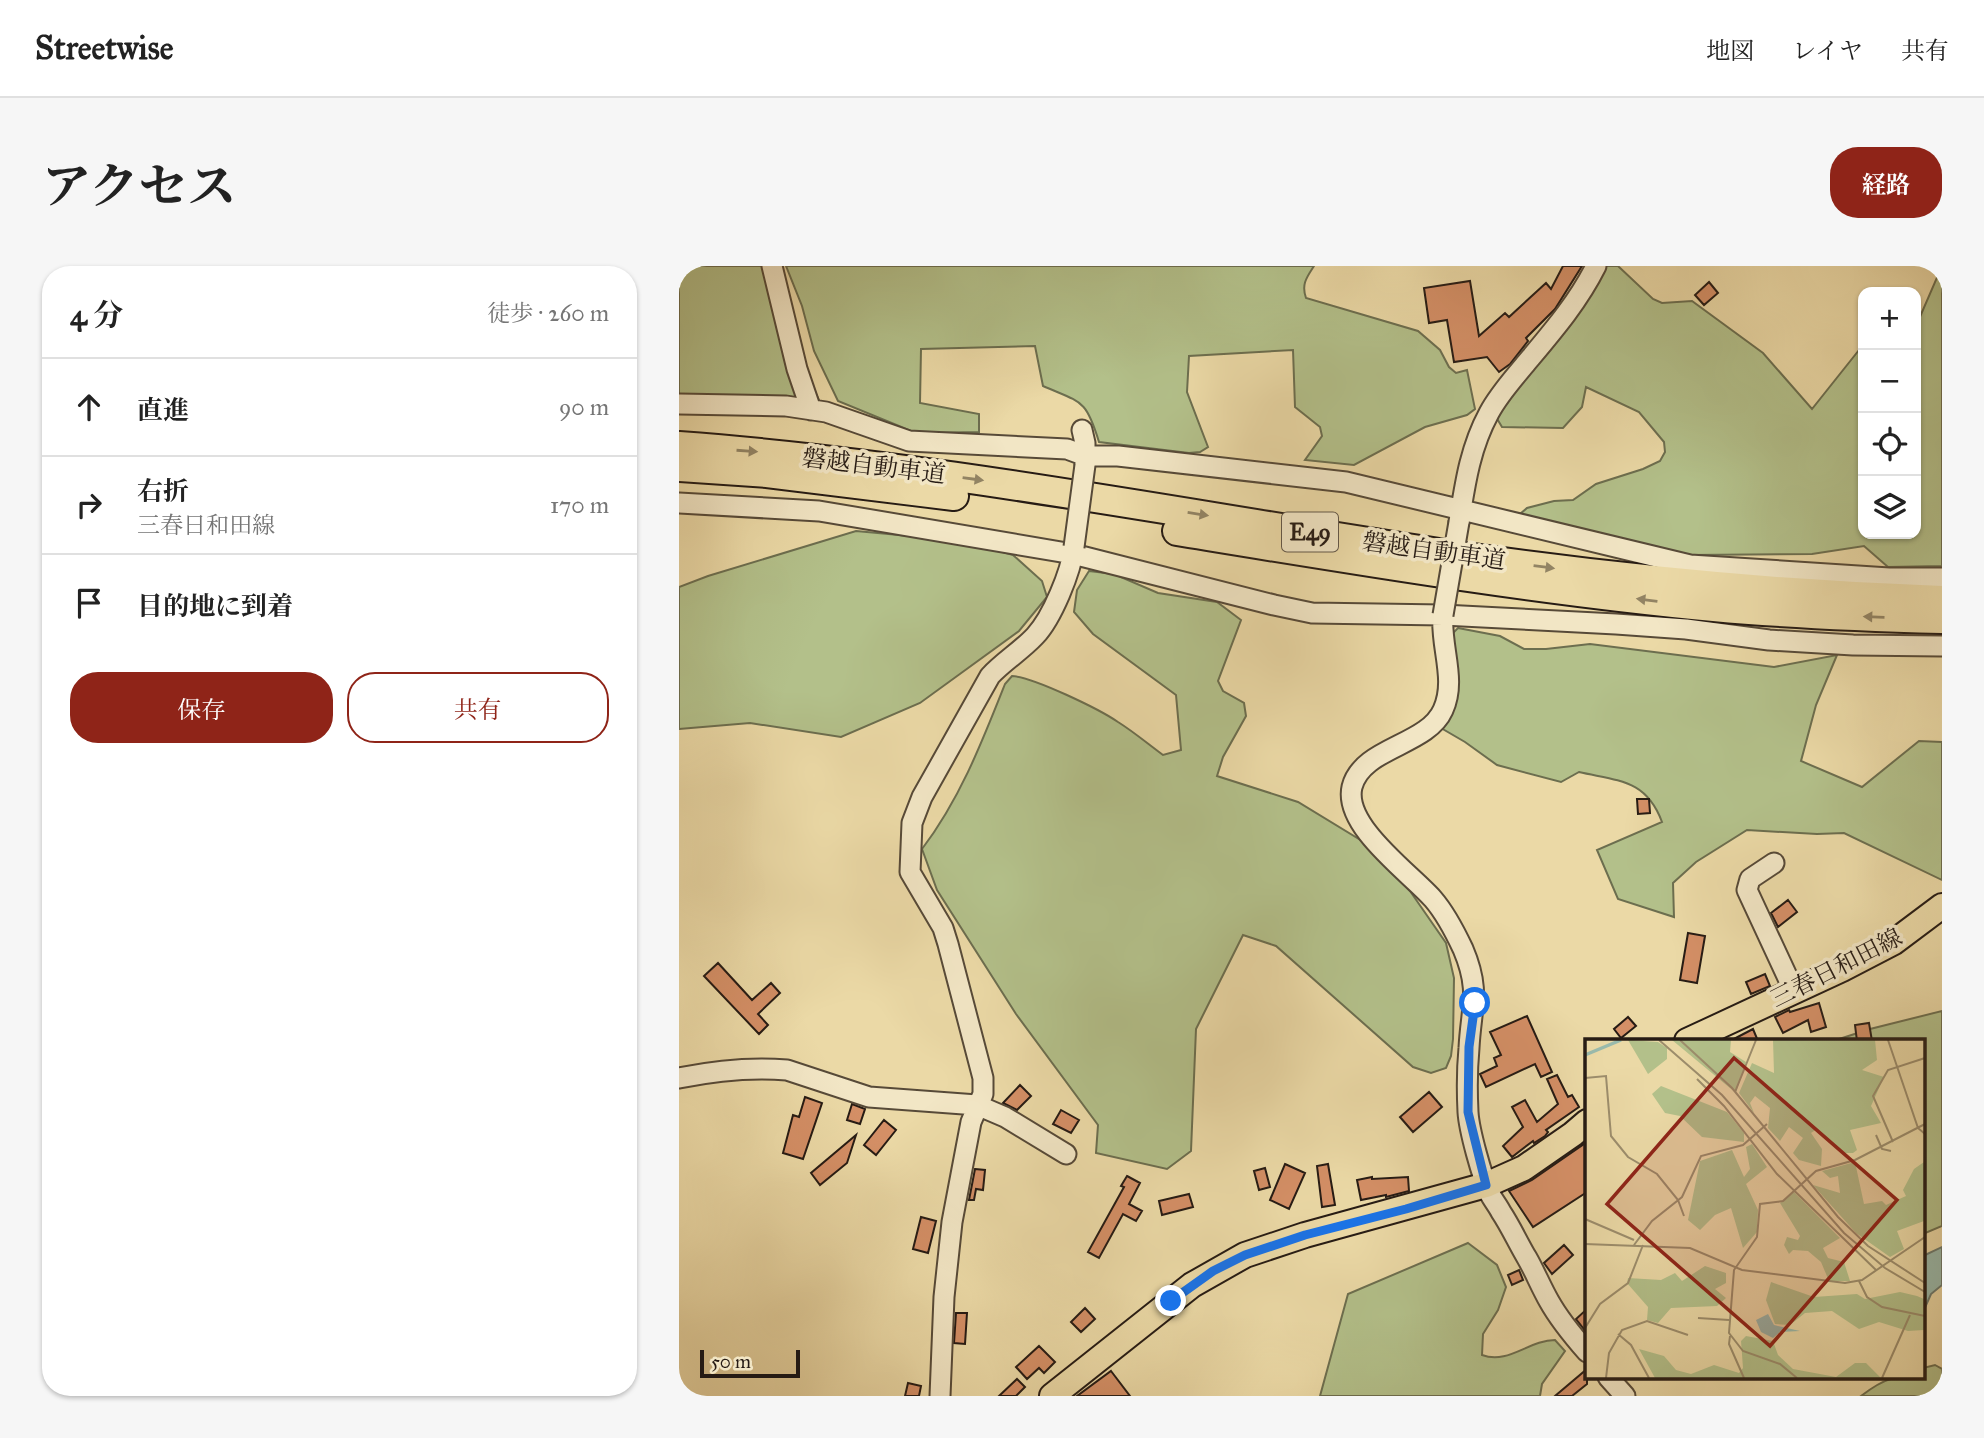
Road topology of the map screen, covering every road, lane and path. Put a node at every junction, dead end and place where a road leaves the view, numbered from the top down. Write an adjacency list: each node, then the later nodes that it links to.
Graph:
1 (772, 266): 4 (street)
2 (1597, 266): 10 (street)
3 (679, 404): 4 (street)
4 (811, 410): 7 (street)
5 (1081, 430): 7 (street)
6 (679, 446): 13 (highway, 磐越自動車道 / E49, one-way to 13)
7 (1086, 461): 10 (street); 11 (street, bridge)
8 (679, 467): 15 (highway, 磐越自動車道 / E49, one-way to 8)
9 (679, 503): 11 (street)
10 (1460, 516): 12 (street); 14 (street, bridge)
11 (1074, 550): 14 (street); 22 (street)
12 (1942, 578)
13 (1942, 600)
14 (1443, 615): 16 (street); 25 (street)
15 (1942, 619)
16 (1942, 646)
17 (1774, 863): 19 (street)
18 (1942, 906): 19 (main road, 三春日和田線)
19 (1794, 991): 20 (main road, 三春日和田線)
20 (1691, 1039)
21 (679, 1079): 22 (street)
22 (977, 1105): 24 (street); 28 (street)
23 (1585, 1124): 25 (main road)
24 (1066, 1154)
25 (1486, 1185): 26 (street); 29 (main road)
26 (1585, 1349)
27 (1609, 1378): 30 (street)
28 (940, 1396)
29 (1052, 1396)
30 (1625, 1396)

